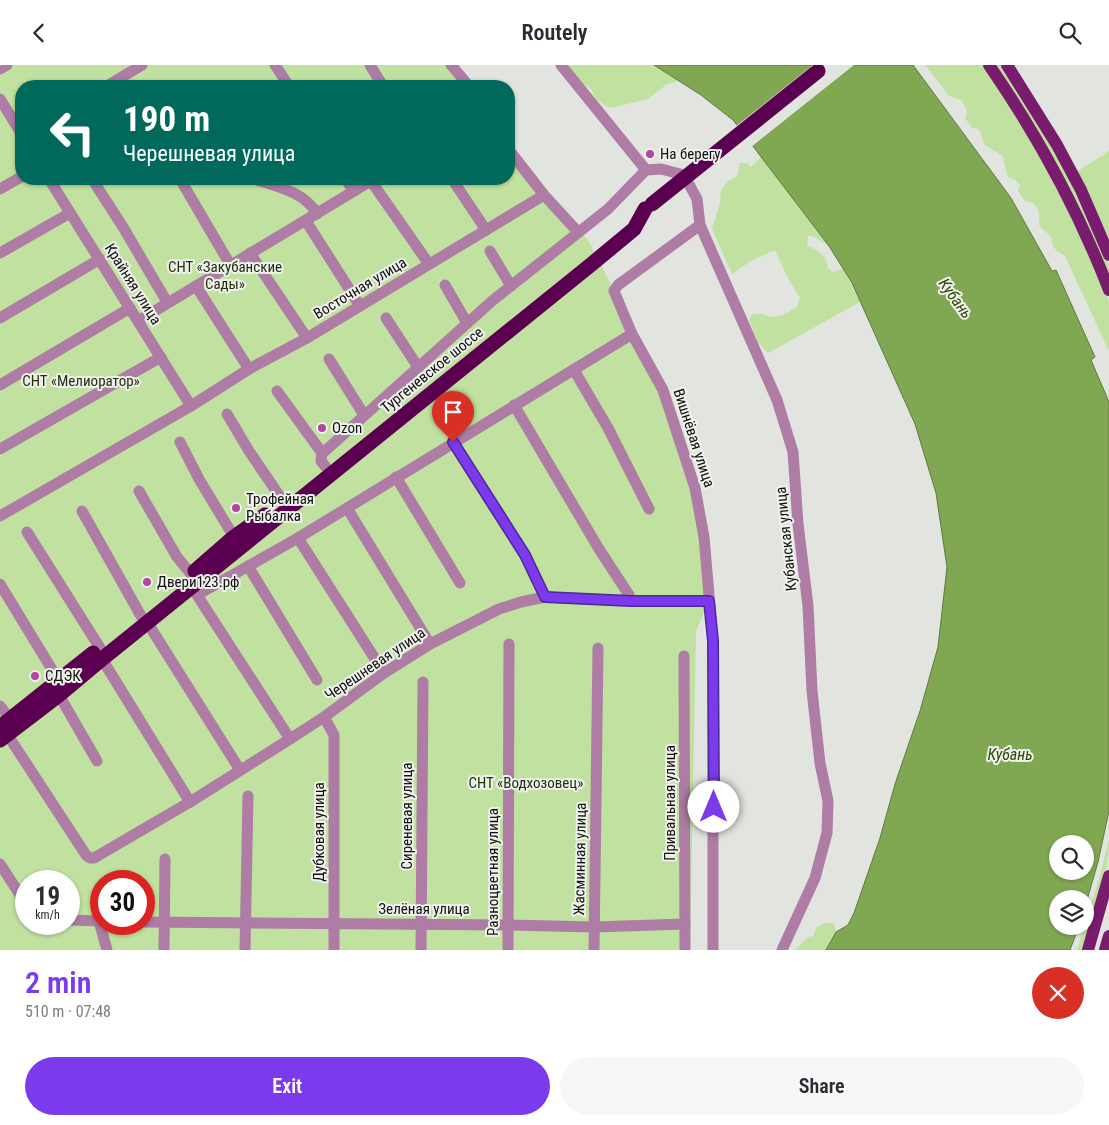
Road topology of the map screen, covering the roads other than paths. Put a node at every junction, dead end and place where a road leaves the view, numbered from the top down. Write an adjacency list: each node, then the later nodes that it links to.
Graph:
1 (7, 65): 10 (street)
2 (142, 65): 11 (street)
3 (275, 65): 12 (street)
4 (370, 65): 13 (street)
5 (451, 65): 14 (street)
6 (560, 65): 19 (street)
7 (989, 65): 48 (main road)
8 (1007, 65): 41 (main road)
9 (822, 68): 72 (highway, Тургеневское шоссе, bridge)
10 (0, 69)
11 (117, 80)
12 (285, 80)
13 (379, 80)
14 (464, 80)
15 (0, 99): 16 (street)
16 (5, 118): 17 (street)
17 (15, 127)
18 (515, 158): 31 (street)
19 (646, 170): 35 (street, Кубанская улица); 37 (street)
20 (15, 180): 29 (street)
21 (54, 185): 32 (street, Крайняя улица)
22 (96, 185): 49 (street)
23 (184, 185): 44 (street)
24 (271, 185): 33 (street)
25 (350, 185): 30 (street)
26 (364, 185): 30 (street)
27 (375, 185): 43 (street)
28 (456, 185): 36 (street)
29 (0, 189)
30 (354, 191): 33 (street)
31 (544, 195): 36 (street, Восточная улица); 37 (street)
32 (70, 213): 39 (street); 42 (street, Крайняя улица)
33 (316, 214): 34 (street)
34 (306, 221): 40 (street); 50 (street)
35 (700, 225): 56 (street, Вишнёвая улица); 133 (street, Кубанская улица)
36 (486, 230): 43 (street, Восточная улица)
37 (578, 232): 47 (street)
38 (490, 251): 47 (street)
39 (0, 253)
40 (250, 253): 44 (street); 57 (street)
41 (1109, 255)
42 (100, 259): 51 (street, Крайняя улица); 52 (street)
43 (429, 264): 50 (street, Восточная улица)
44 (231, 266): 46 (street)
45 (445, 285): 55 (street)
46 (196, 286): 49 (street); 61 (street)
47 (511, 286): 55 (street)
48 (1109, 290)
49 (167, 303): 53 (street)
50 (360, 306): 57 (street, Восточная улица)
51 (130, 308): 53 (street, Крайняя улица); 63 (street)
52 (0, 318)
53 (143, 318): 58 (street, Крайняя улица)
54 (386, 318): 60 (street)
55 (467, 323): 60 (street)
56 (632, 335): 62 (street); 90 (street, Вишнёвая улица)
57 (307, 338): 61 (street, Восточная улица)
58 (161, 357): 66 (street, Крайняя улица); 71 (street)
59 (329, 359): 68 (street)
60 (418, 367): 68 (street)
61 (249, 369): 66 (street, Восточная улица)
62 (574, 370): 65 (street); 77 (street)
63 (0, 385)
64 (277, 391): 72 (street)
65 (514, 405): 70 (street); 91 (street)
66 (191, 407): 79 (street, Восточная улица)
67 (227, 414): 75 (street)
68 (364, 415): 72 (street)
69 (180, 442): 81 (street)
70 (453, 442): 73 (street); 89 (street)
71 (0, 449)
72 (320, 469): 75 (highway, Тургеневское шоссе); 83 (highway, Тургеневское шоссе)
73 (396, 477): 76 (street); 86 (street)
74 (139, 491): 88 (street)
75 (283, 501): 81 (highway, Тургеневское шоссе)
76 (347, 508): 82 (street); 93 (street)
77 (649, 509)
78 (82, 511): 92 (street)
79 (0, 516)
80 (27, 532): 96 (street)
81 (234, 537): 88 (highway, Тургеневское шоссе)
82 (298, 539): 84 (street); 98 (street)
83 (227, 558): 85 (street); 88 (highway, Тургеневское шоссе)
84 (248, 566): 85 (street); 99 (street)
85 (230, 576): 88 (street)
86 (460, 583)
87 (0, 584): 101 (street)
88 (195, 584): 92 (highway, Тургеневское шоссе); 105 (street)
89 (545, 597): 91 (street, Черешневая улица); 93 (street, Черешневая улица)
90 (708, 600): 91 (street, Черешневая улица); 132 (street, Вишнёвая улица)
91 (631, 601)
92 (144, 619): 96 (highway, Тургеневское шоссе); 107 (street)
93 (430, 644): 98 (street, Черешневая улица)
94 (508, 644): 120 (street, Разноцветная улица)
95 (598, 648): 121 (street, Жасминная улица)
96 (101, 653): 101 (highway, Тургеневское шоссе); 109 (street)
97 (684, 656): 119 (street, Привальная улица)
98 (384, 673): 103 (street, Черешневая улица)
99 (317, 680)
100 (423, 682): 118 (street, Сиреневая улица)
101 (59, 688): 104 (highway, Тургеневское шоссе); 106 (street)
102 (0, 706): 104 (street)
103 (324, 717): 105 (street, Черешневая улица); 117 (street, Дубковая улица)
104 (4, 730): 109 (street, Черешневая улица)
105 (290, 739): 107 (street, Черешневая улица)
106 (97, 761)
107 (240, 770): 109 (street, Черешневая улица)
108 (248, 796): 114 (street)
109 (190, 802)
110 (165, 859): 116 (street)
111 (0, 865): 113 (street)
112 (1109, 876): 134 (main road)
113 (15, 888)
114 (246, 922): 116 (street, Зелёная улица); 117 (street, Зелёная улица); 126 (street)
115 (155, 923): 116 (street, Зелёная улица)
116 (163, 923): 125 (street)
117 (334, 923): 118 (street, Зелёная улица); 127 (street, Дубковая улица)
118 (422, 924): 120 (street, Зелёная улица); 128 (street, Сиреневая улица)
119 (685, 924): 121 (street, Зелёная улица); 131 (street, Привальная улица)
120 (508, 925): 121 (street, Зелёная улица); 129 (street, Разноцветная улица)
121 (594, 927): 130 (street, Жасминная улица)
122 (103, 935): 124 (street)
123 (1109, 937): 135 (main road)
124 (107, 950)
125 (164, 950)
126 (245, 950)
127 (334, 950)
128 (421, 950)
129 (508, 950)
130 (594, 950)
131 (684, 950)
132 (713, 950)
133 (782, 950)
134 (1088, 950)
135 (1105, 950)

